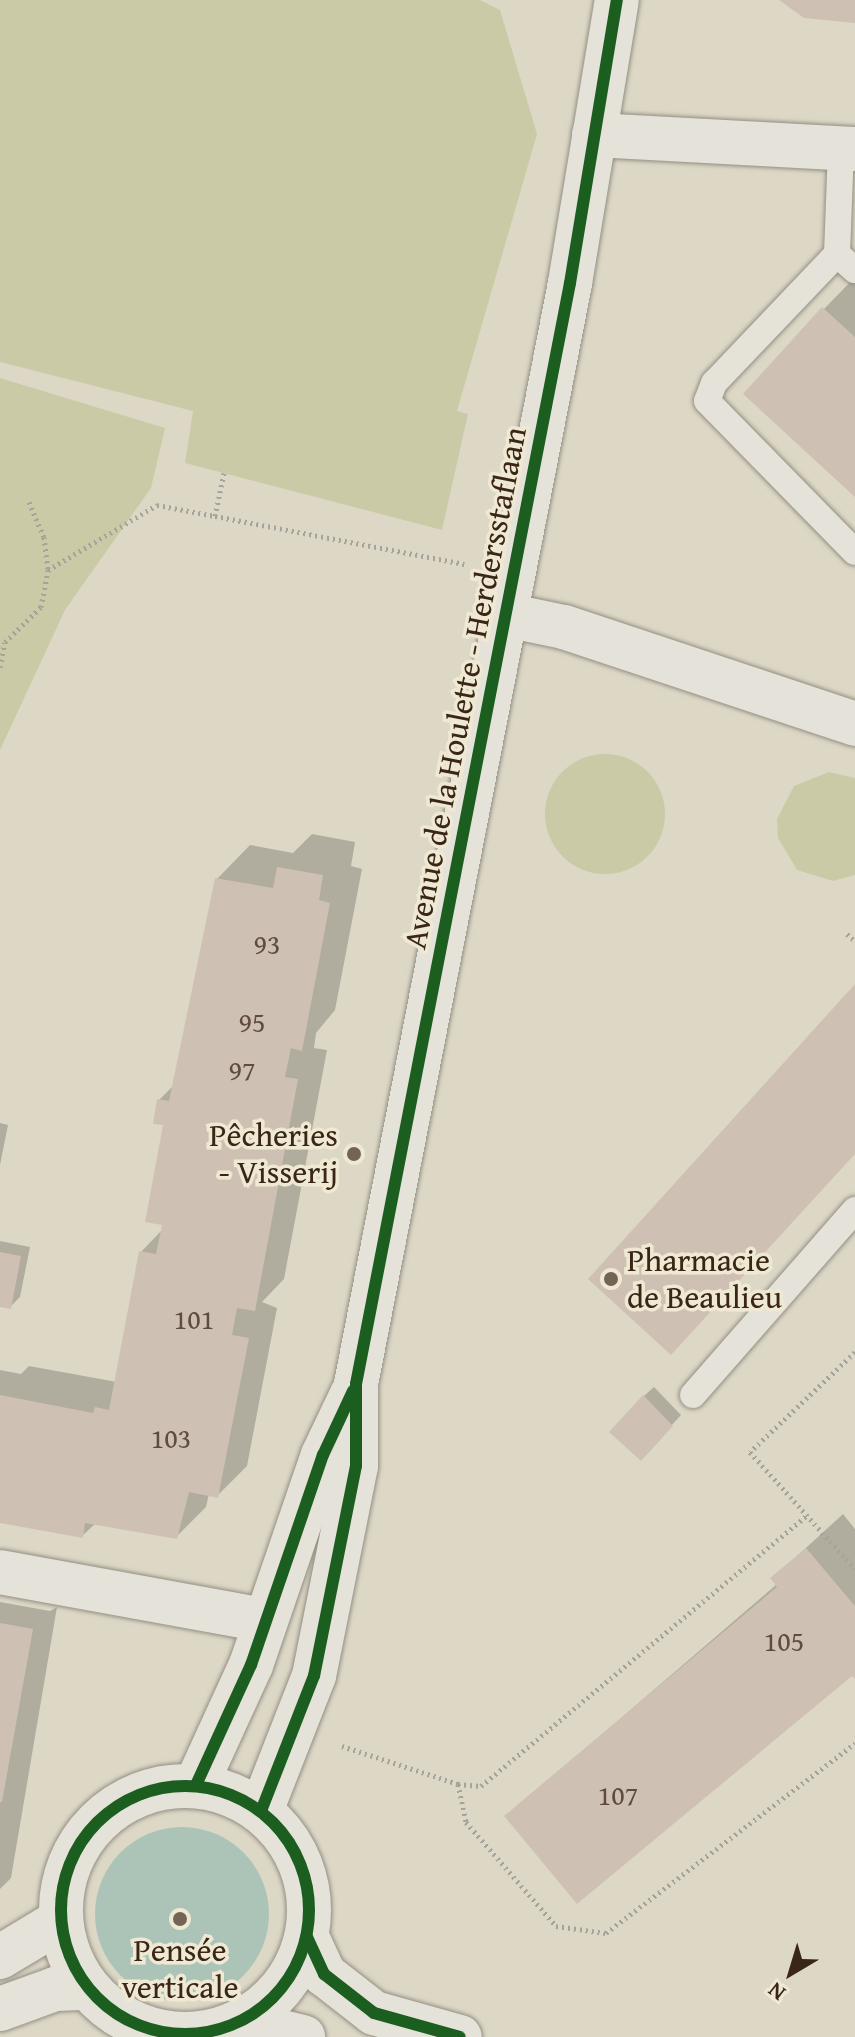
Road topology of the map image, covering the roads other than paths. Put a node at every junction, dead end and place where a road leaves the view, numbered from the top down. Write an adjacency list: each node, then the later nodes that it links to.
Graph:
1 (613, 1): 2 (street, Avenue de la Houlette - Herdersstaflaan)
2 (594, 135): 3 (street); 6 (street, Avenue de la Houlette - Herdersstaflaan)
3 (848, 149): 4 (lane)
4 (846, 262): 5 (lane)
5 (855, 552)
6 (509, 594): 7 (street); 9 (street, Avenue de la Houlette - Herdersstaflaan)
7 (855, 724)
8 (855, 1210): 10 (lane)
9 (356, 1384): 12 (street, Avenue de la Houlette - Herdersstaflaan); 14 (street, Avenue de la Houlette - Herdersstaflaan)
10 (693, 1395)
11 (0, 1572): 12 (street)
12 (265, 1620): 13 (street, Avenue de la Houlette - Herdersstaflaan)
13 (196, 1785): 14 (street); 15 (street)
14 (261, 1811): 16 (street)
15 (60, 1921): 17 (street); 18 (street)
16 (307, 1937): 20 (street); 22 (street)
17 (0, 1957)
18 (87, 1988): 19 (street); 20 (street)
19 (0, 2009)
20 (241, 2022): 21 (street)
21 (303, 2037)
22 (460, 2037)

